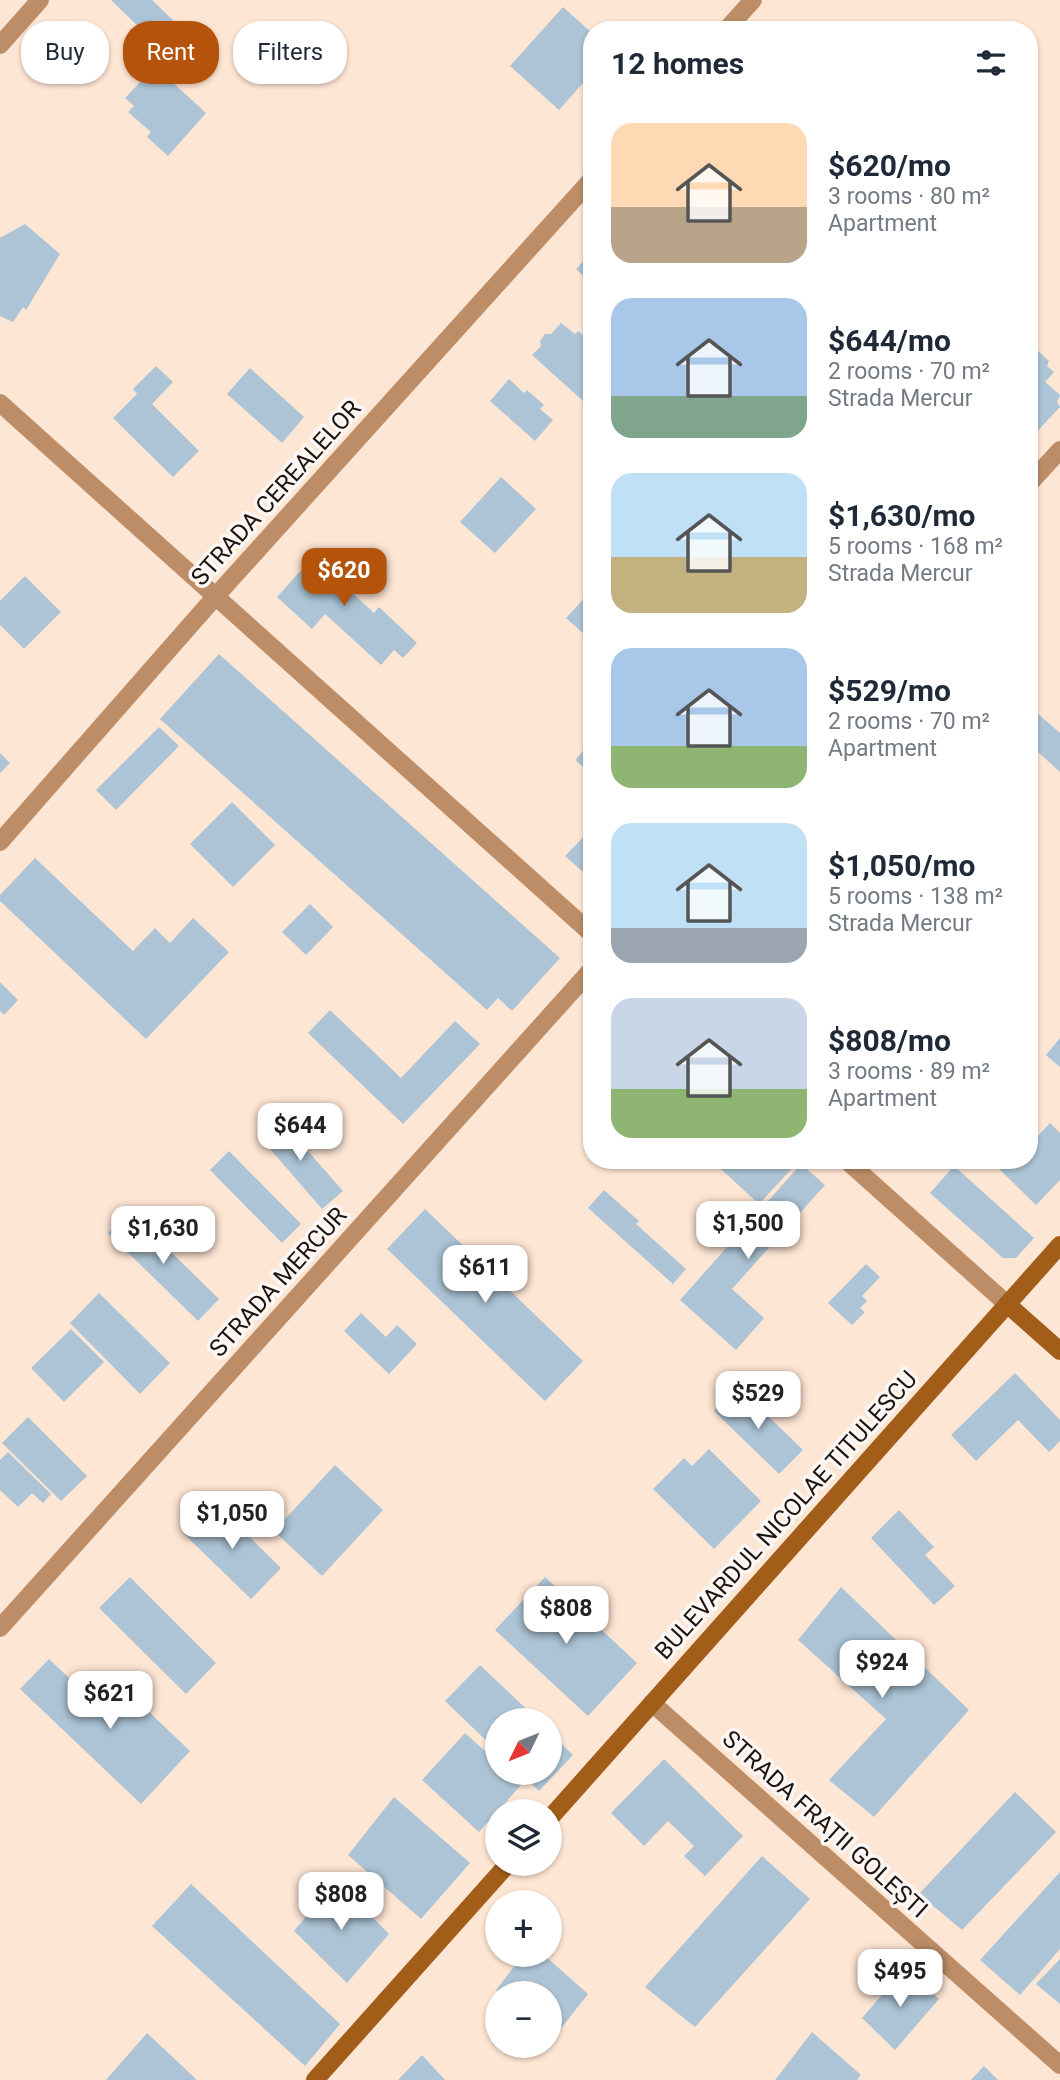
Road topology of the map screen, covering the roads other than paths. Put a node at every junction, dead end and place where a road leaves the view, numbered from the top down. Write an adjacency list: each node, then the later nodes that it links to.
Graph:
1 (40, 0): 4 (street)
2 (753, 0): 3 (street)
3 (734, 21)
4 (0, 45)
5 (583, 189): 9 (street, STRADA CEREALELOR)
6 (0, 402): 9 (street)
7 (1060, 450): 8 (street)
8 (1038, 474)
9 (215, 597): 10 (street, STRADA CEREALELOR); 11 (street)
10 (0, 842)
11 (583, 926)
12 (583, 979): 17 (street, STRADA MERCUR)
13 (856, 1169): 15 (street)
14 (1060, 1245): 15 (street, BULEVARDUL NICOLAE TITULESCU)
15 (1007, 1304): 16 (street); 18 (street, BULEVARDUL NICOLAE TITULESCU)
16 (1060, 1351)
17 (0, 1628)
18 (652, 1703): 19 (street, BULEVARDUL NICOLAE TITULESCU); 21 (street, STRADA FRAȚII GOLEȘTI)
19 (562, 1804)
20 (497, 1876): 22 (street)
21 (1060, 2065)
22 (315, 2080)

